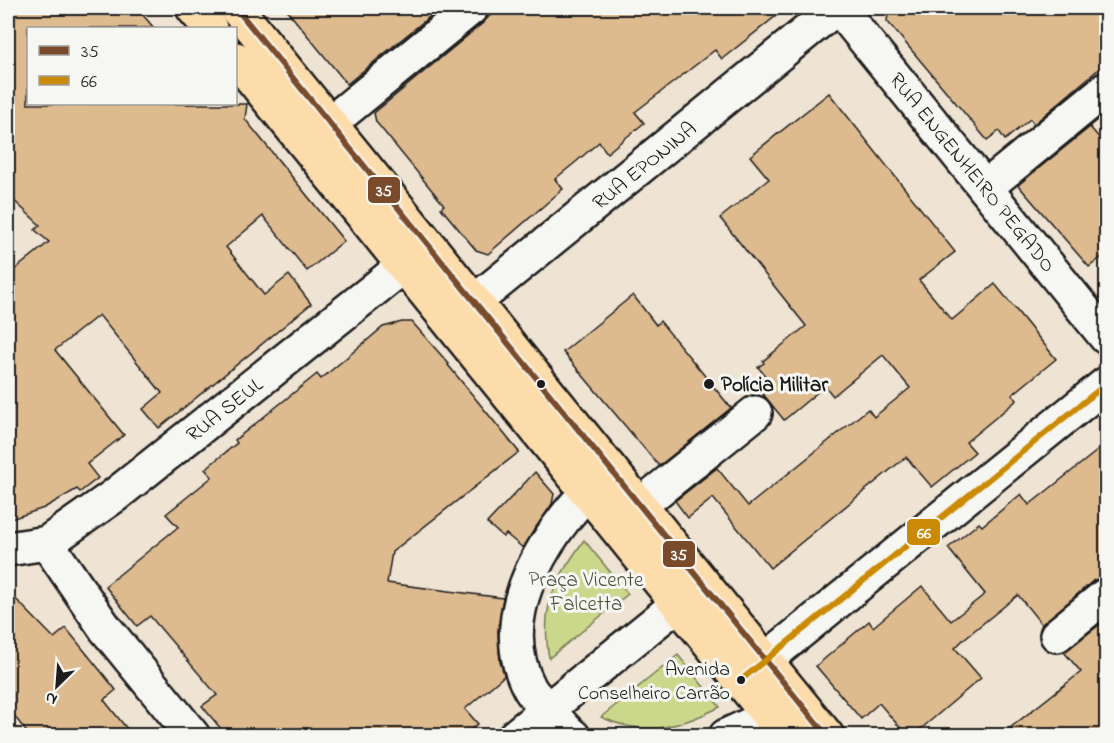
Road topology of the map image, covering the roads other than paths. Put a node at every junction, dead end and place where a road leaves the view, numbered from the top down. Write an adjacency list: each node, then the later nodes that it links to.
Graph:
1 (193, 8): 5 (main road)
2 (236, 8): 8 (main road)
3 (471, 8): 8 (street)
4 (838, 8): 10 (street, RUA ENGENHEIRO PEGADO); 12 (street, RUA EPONINA)
5 (209, 27)
6 (237, 60): 9 (main road)
7 (1107, 89): 10 (street)
8 (330, 123): 9 (street); 11 (main road)
9 (304, 144): 11 (main road)
10 (985, 188): 13 (street, RUA ENGENHEIRO PEGADO)
11 (417, 256): 12 (main road); 19 (street, RUA SEUL)
12 (463, 312): 16 (main road); 17 (main road)
13 (1107, 337)
14 (1107, 384): 25 (street)
15 (755, 413): 18 (street)
16 (611, 470): 17 (street); 18 (main road)
17 (587, 491): 23 (main road); 27 (street)
18 (640, 505): 21 (main road)
19 (47, 543): 20 (street, RUA SEUL); 29 (street)
20 (8, 549)
21 (704, 583): 23 (street); 25 (main road)
22 (1107, 595): 24 (street)
23 (678, 605): 25 (main road); 27 (street)
24 (1057, 634)
25 (753, 669): 26 (main road); 28 (main road)
26 (796, 696): 28 (street); 33 (main road)
27 (548, 709): 30 (street); 31 (street)
28 (777, 726): 32 (street)
29 (193, 735)
30 (515, 735)
31 (573, 735)
32 (726, 735)
33 (827, 735)

